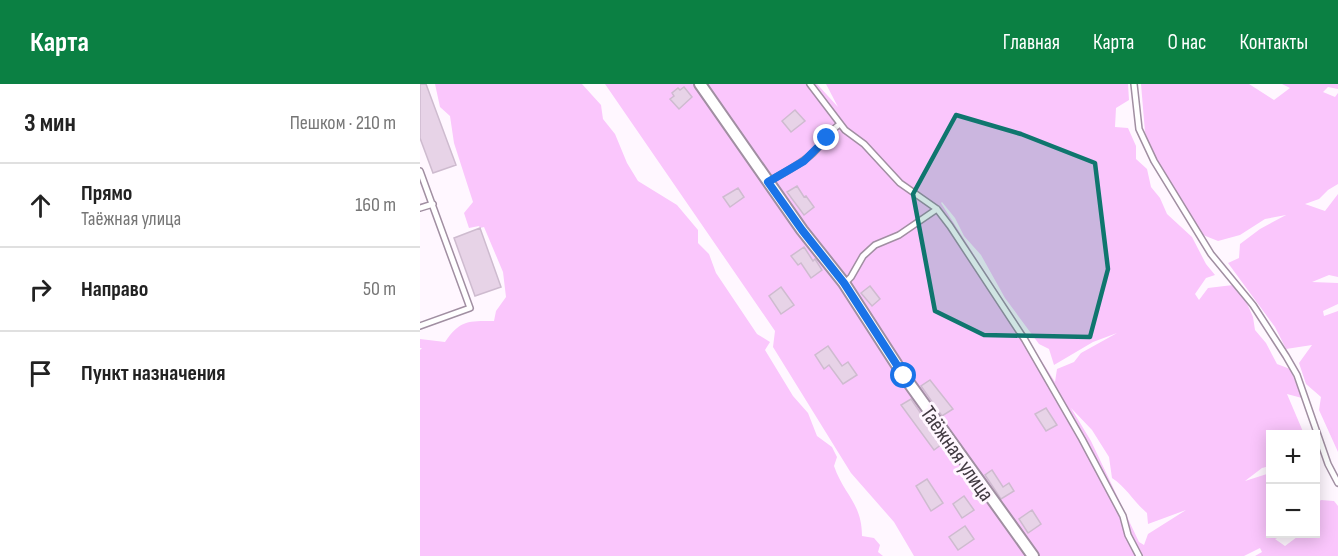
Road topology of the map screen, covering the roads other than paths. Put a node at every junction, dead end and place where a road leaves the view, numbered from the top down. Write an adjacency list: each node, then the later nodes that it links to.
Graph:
1 (700, 84): 6 (street, Таёжная улица)
2 (810, 84): 4 (lane)
3 (1134, 84): 12 (lane)
4 (840, 124): 6 (lane); 9 (lane)
5 (420, 171): 7 (lane)
6 (768, 182): 10 (street, Таёжная улица)
7 (433, 204): 8 (lane); 11 (lane)
8 (420, 208)
9 (937, 209): 10 (lane); 14 (lane)
10 (844, 283): 13 (street, Таёжная улица)
11 (420, 326)
12 (1338, 483)
13 (1033, 556)
14 (1139, 556)

